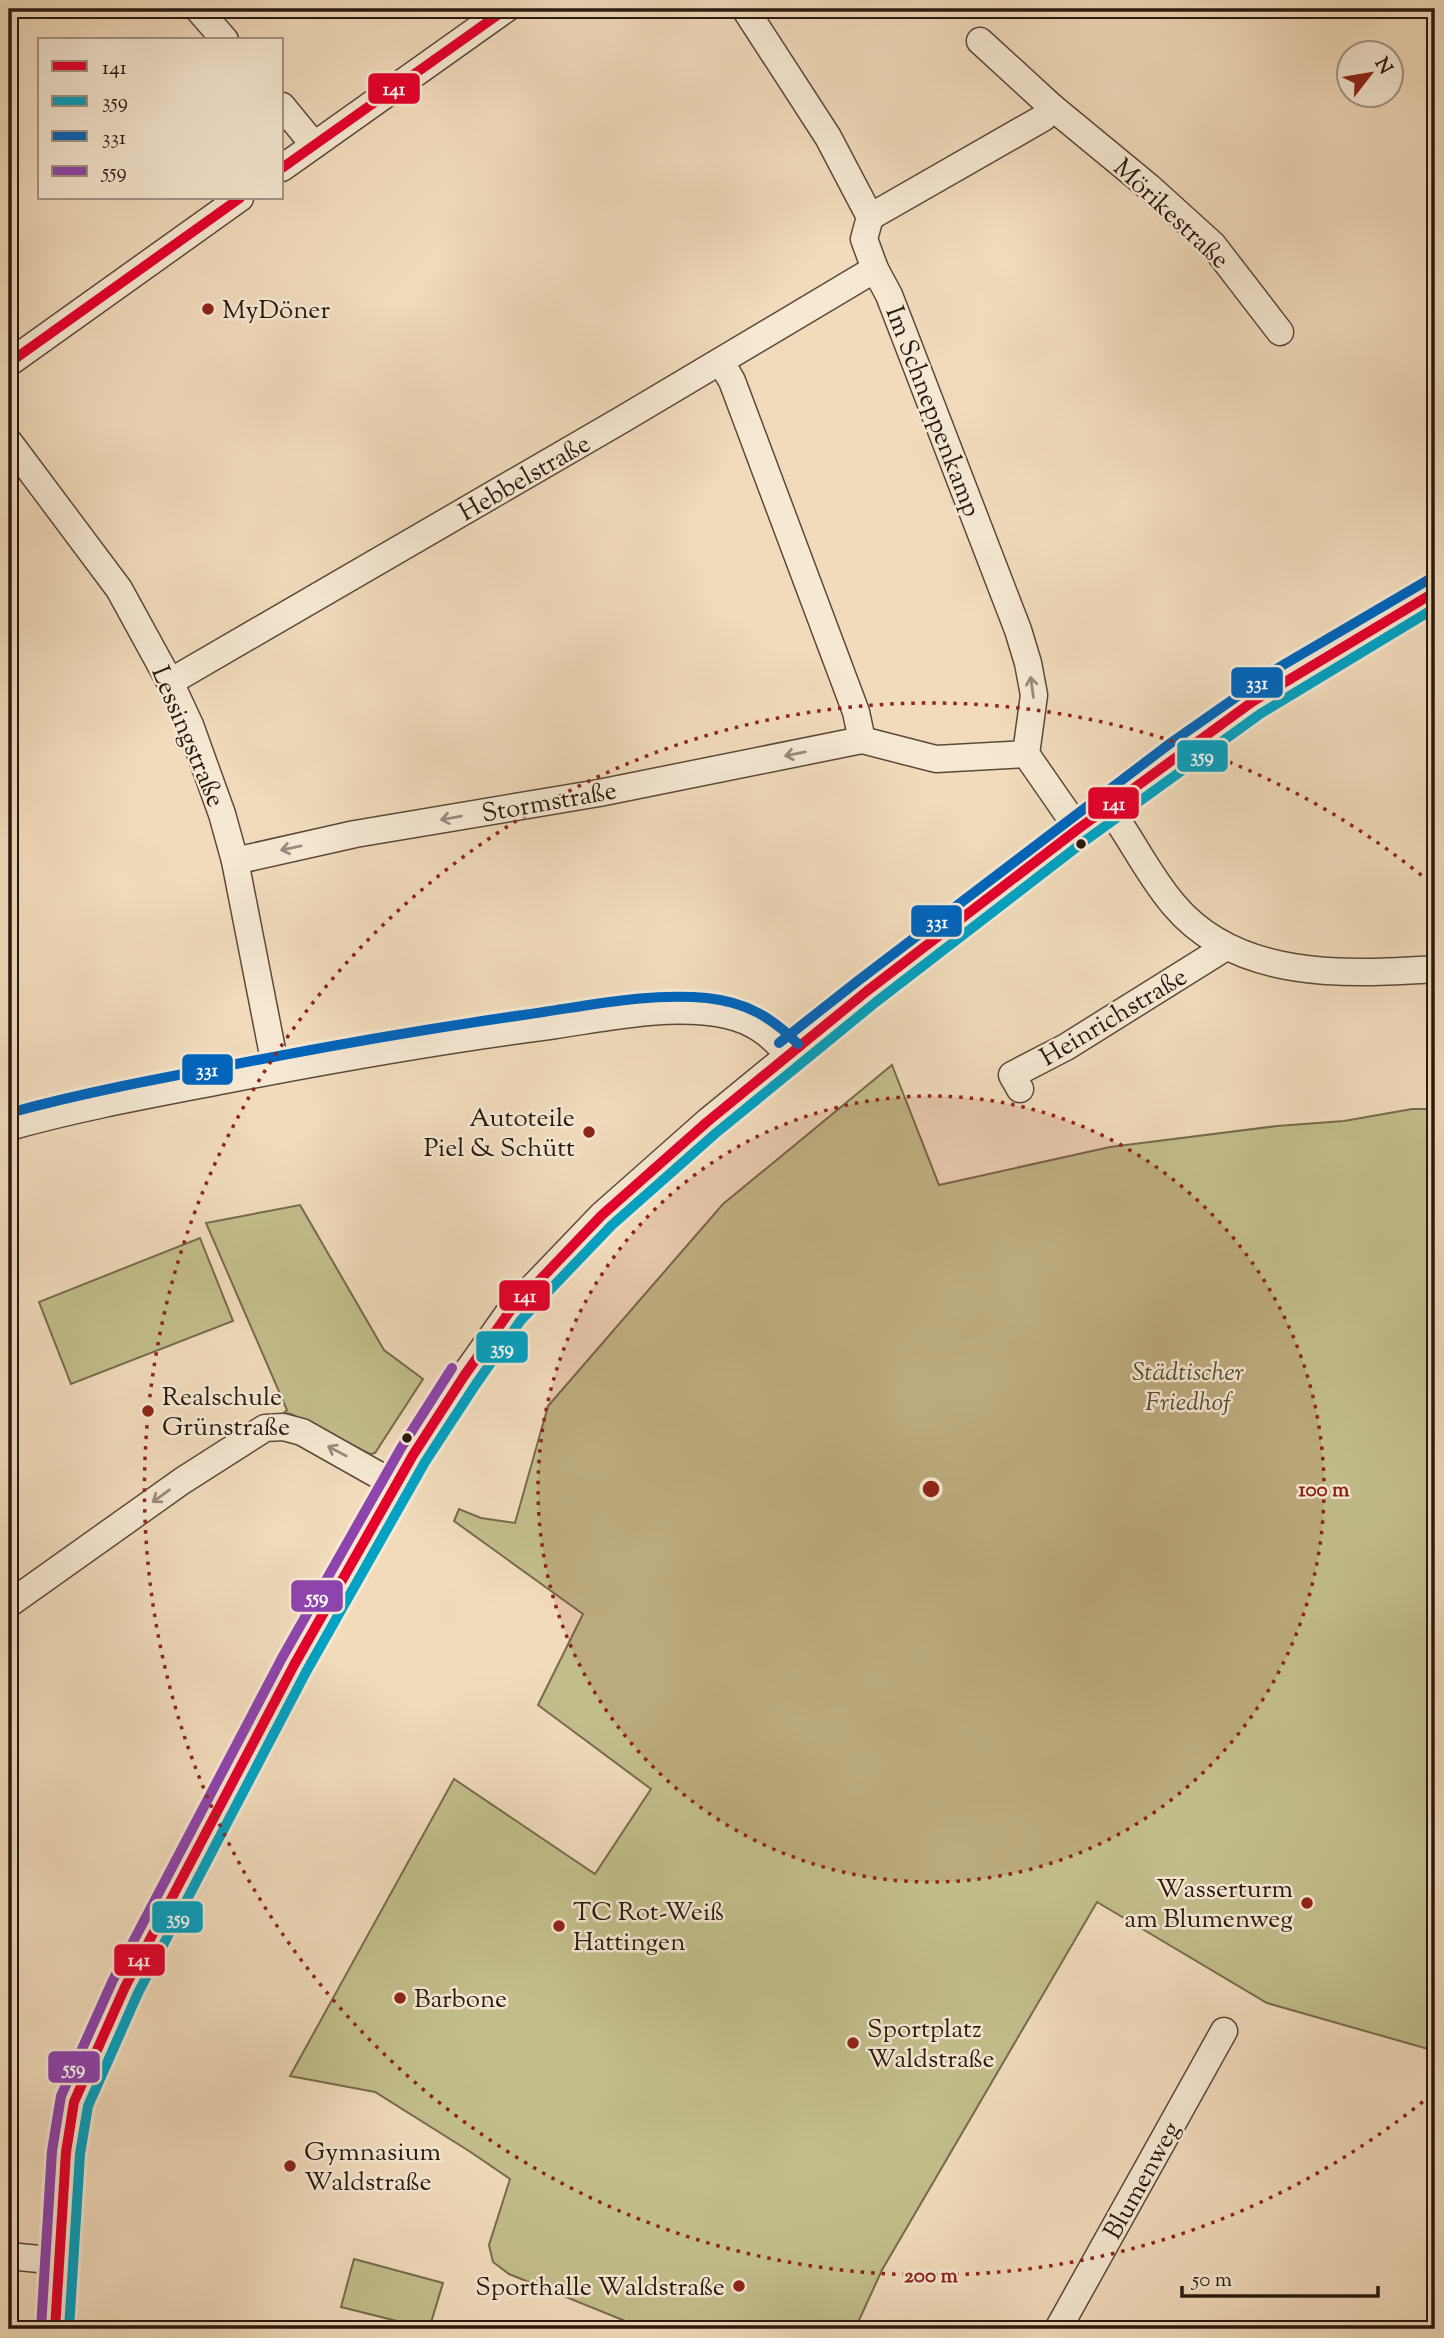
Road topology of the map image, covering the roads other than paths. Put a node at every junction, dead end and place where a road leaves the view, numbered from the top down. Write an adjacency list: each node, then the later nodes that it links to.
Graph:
1 (198, 9): 4 (street)
2 (506, 9): 8 (street)
3 (745, 9): 11 (street)
4 (223, 38)
5 (980, 41): 6 (street, Mörikestraße)
6 (1052, 107): 11 (street); 13 (street, Mörikestraße)
7 (284, 108): 8 (street)
8 (314, 145): 9 (street)
9 (284, 167)
10 (237, 200): 15 (street)
11 (870, 217): 12 (street, Im Schneppenkamp)
12 (876, 269): 14 (street, Hebbelstraße); 20 (street, Im Schneppenkamp, one-way to 12)
13 (1280, 332)
14 (721, 362): 18 (street, Hebbelstraße); 19 (street)
15 (9, 363)
16 (9, 442): 18 (street, Lessingstraße)
17 (1435, 592): 21 (street)
18 (170, 682): 23 (street, Lessingstraße)
19 (862, 740): 20 (street); 23 (street, Stormstraße, one-way to 23)
20 (1026, 754): 22 (street)
21 (1108, 807): 22 (street); 24 (street, Heinrichstraße)
22 (1078, 829): 26 (street)
23 (235, 861): 27 (street, Lessingstraße)
24 (1226, 947): 25 (street, Heinrichstraße); 28 (street, Heinrichstraße)
25 (1435, 969)
26 (788, 1054): 27 (street); 30 (street)
27 (276, 1070): 29 (street)
28 (1020, 1089)
29 (9, 1128)
30 (396, 1485): 31 (street, one-way to 31); 34 (street)
31 (9, 1604)
32 (1224, 2031): 36 (street, Blumenweg)
33 (9, 2256): 34 (street)
34 (59, 2261): 35 (street)
35 (55, 2329)
36 (1058, 2329)

